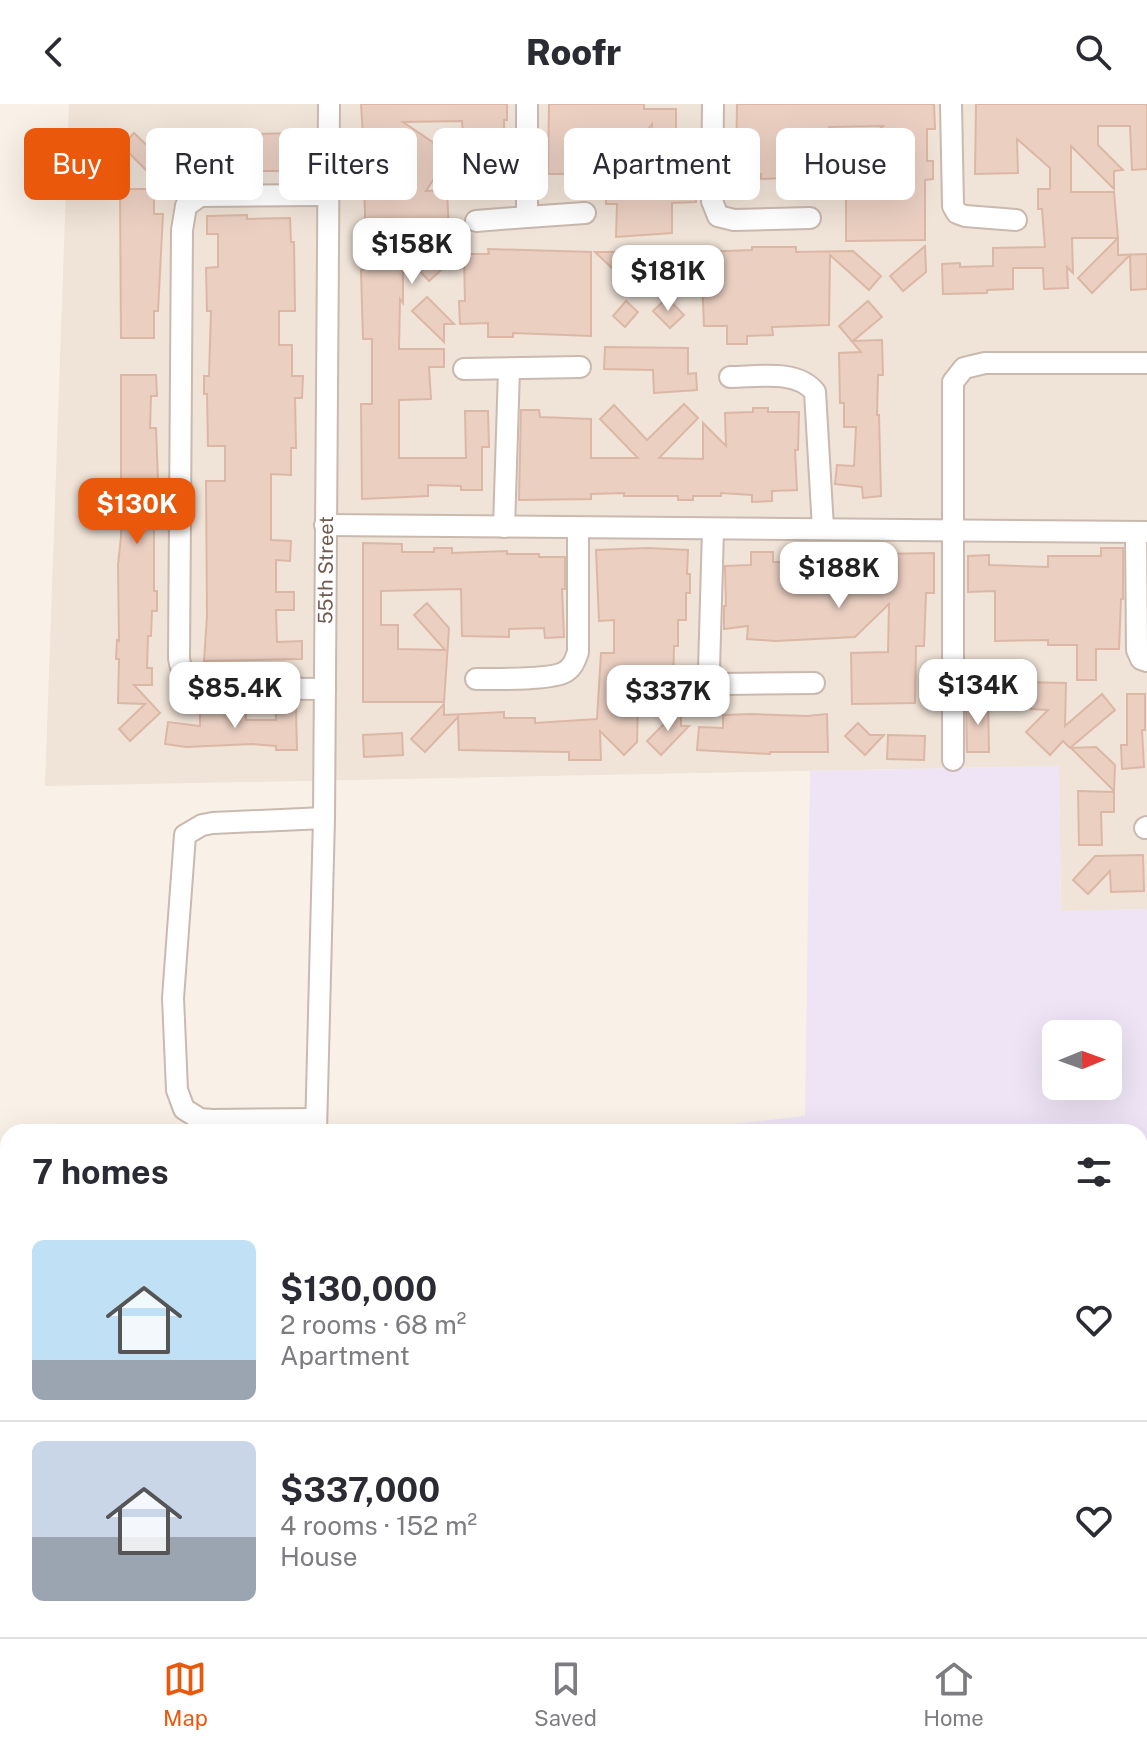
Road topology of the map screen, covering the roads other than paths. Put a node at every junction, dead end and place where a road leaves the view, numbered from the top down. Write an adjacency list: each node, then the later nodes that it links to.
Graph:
1 (329, 104): 5 (street, 55th Street)
2 (527, 104): 9 (street)
3 (713, 104): 10 (street)
4 (951, 104): 11 (street)
5 (329, 128)
6 (279, 195): 28 (street)
7 (328, 200): 18 (street, 55th Street)
8 (585, 213): 9 (street)
9 (527, 217): 12 (street)
10 (810, 218)
11 (1016, 220)
12 (476, 221)
13 (1147, 363): 23 (street)
14 (580, 367): 16 (street)
15 (464, 369): 16 (street)
16 (509, 370): 19 (street)
17 (730, 377): 21 (street)
18 (325, 525): 19 (street); 28 (street, 55th Street)
19 (504, 527): 20 (street)
20 (578, 528): 22 (street); 26 (street)
21 (823, 528): 22 (street); 23 (street)
22 (713, 530): 27 (street)
23 (951, 532): 24 (street); 29 (street)
24 (1142, 532): 25 (street)
25 (1147, 661)
26 (476, 679)
27 (814, 683)
28 (325, 689): 30 (street, 55th Street)
29 (953, 760)
30 (324, 818): 31 (street); 32 (street, 55th Street)
31 (281, 1124)
32 (316, 1124)

